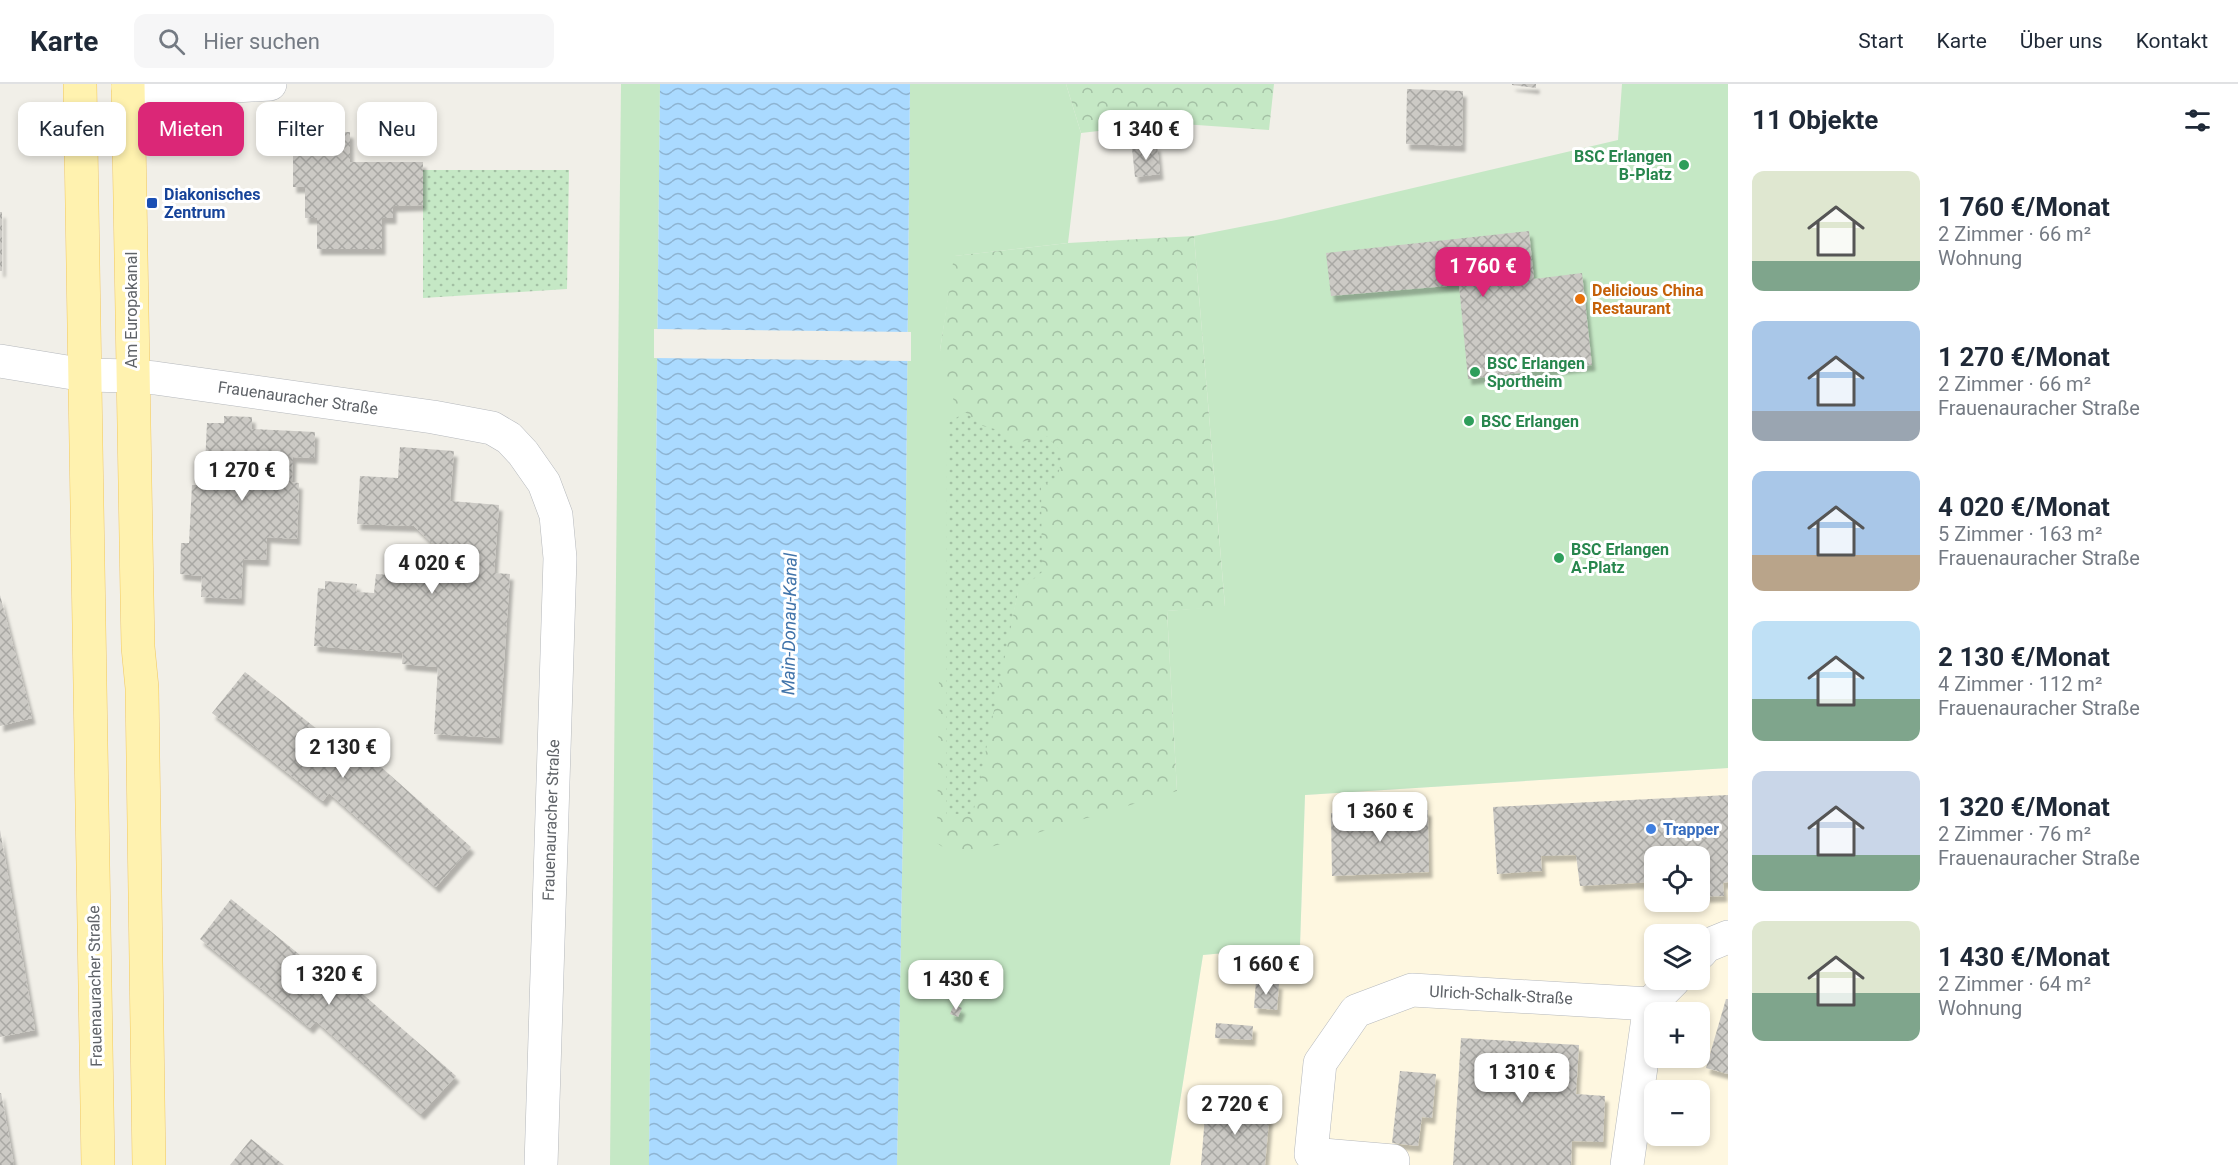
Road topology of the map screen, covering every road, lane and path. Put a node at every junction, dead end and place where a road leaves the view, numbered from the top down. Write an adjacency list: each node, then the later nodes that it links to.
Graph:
1 (80, 84): 5 (main road)
2 (270, 84): 3 (street, Am Europakanal)
3 (128, 86): 6 (main road, Am Europakanal)
4 (0, 361): 5 (street, Am Europakanal)
5 (85, 375): 6 (street, Am Europakanal); 14 (main road, Frauenauracher Straße)
6 (132, 376): 15 (main road); 16 (street, Frauenauracher Straße)
7 (1728, 937): 8 (street)
8 (1710, 944)
9 (1664, 990): 10 (street)
10 (1652, 1002)
11 (1644, 1004): 13 (street, Ulrich-Schalk-Straße)
12 (1644, 1046): 17 (street)
13 (1393, 1161)
14 (98, 1165)
15 (149, 1165)
16 (541, 1165)
17 (1627, 1165)

